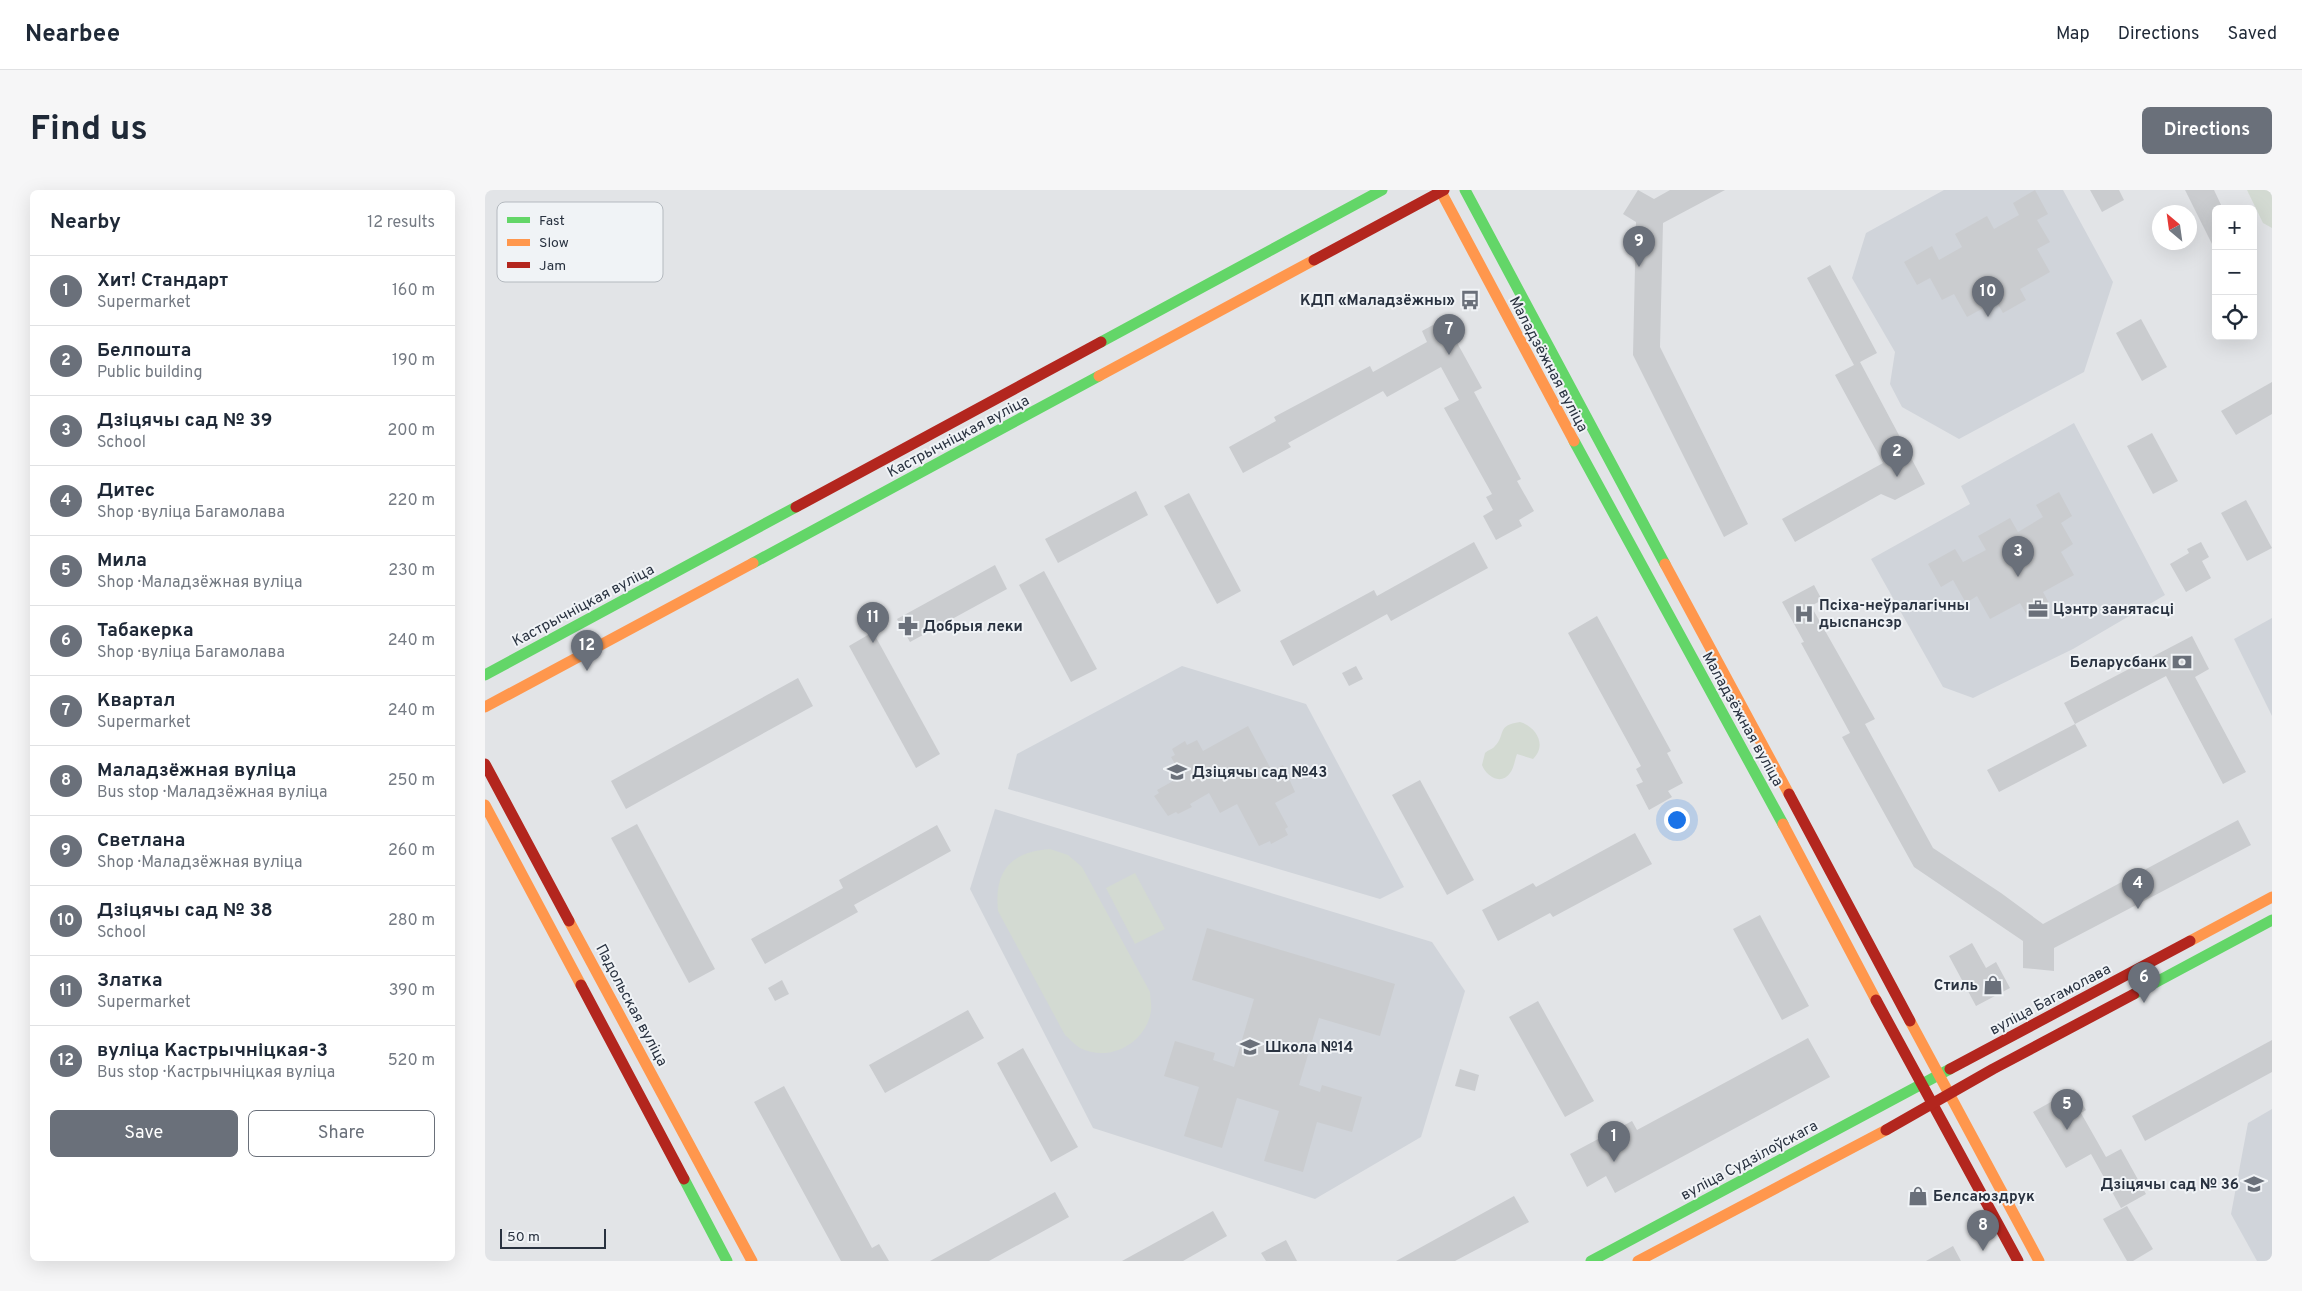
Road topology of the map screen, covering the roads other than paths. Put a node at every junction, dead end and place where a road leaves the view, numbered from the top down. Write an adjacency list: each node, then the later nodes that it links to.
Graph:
1 (1382, 190): 4 (main road, Кастрычніцкая вуліца)
2 (1465, 190): 10 (main road, Маладзёжная вуліца)
3 (1441, 191): 5 (main road, Кастрычніцкая вуліца); 11 (main road, Маладзёжная вуліца)
4 (485, 675)
5 (485, 707)
6 (485, 764): 15 (main road, Падольская вуліца)
7 (485, 805): 14 (main road)
8 (2272, 897): 10 (main road, вуліца Багамолава)
9 (2272, 920): 12 (main road)
10 (1939, 1075): 11 (main road, вуліца Багамолава); 12 (main road, Маладзёжная вуліца)
11 (1922, 1085): 13 (main road, Маладзёжная вуліца); 16 (main road, вуліца Судзілоўскага)
12 (1949, 1094): 13 (main road); 19 (main road, Маладзёжная вуліца)
13 (1932, 1105): 17 (main road); 18 (main road, Маладзёжная вуліца)
14 (727, 1261)
15 (752, 1261)
16 (1591, 1261)
17 (1639, 1261)
18 (2018, 1261)
19 (2039, 1261)

